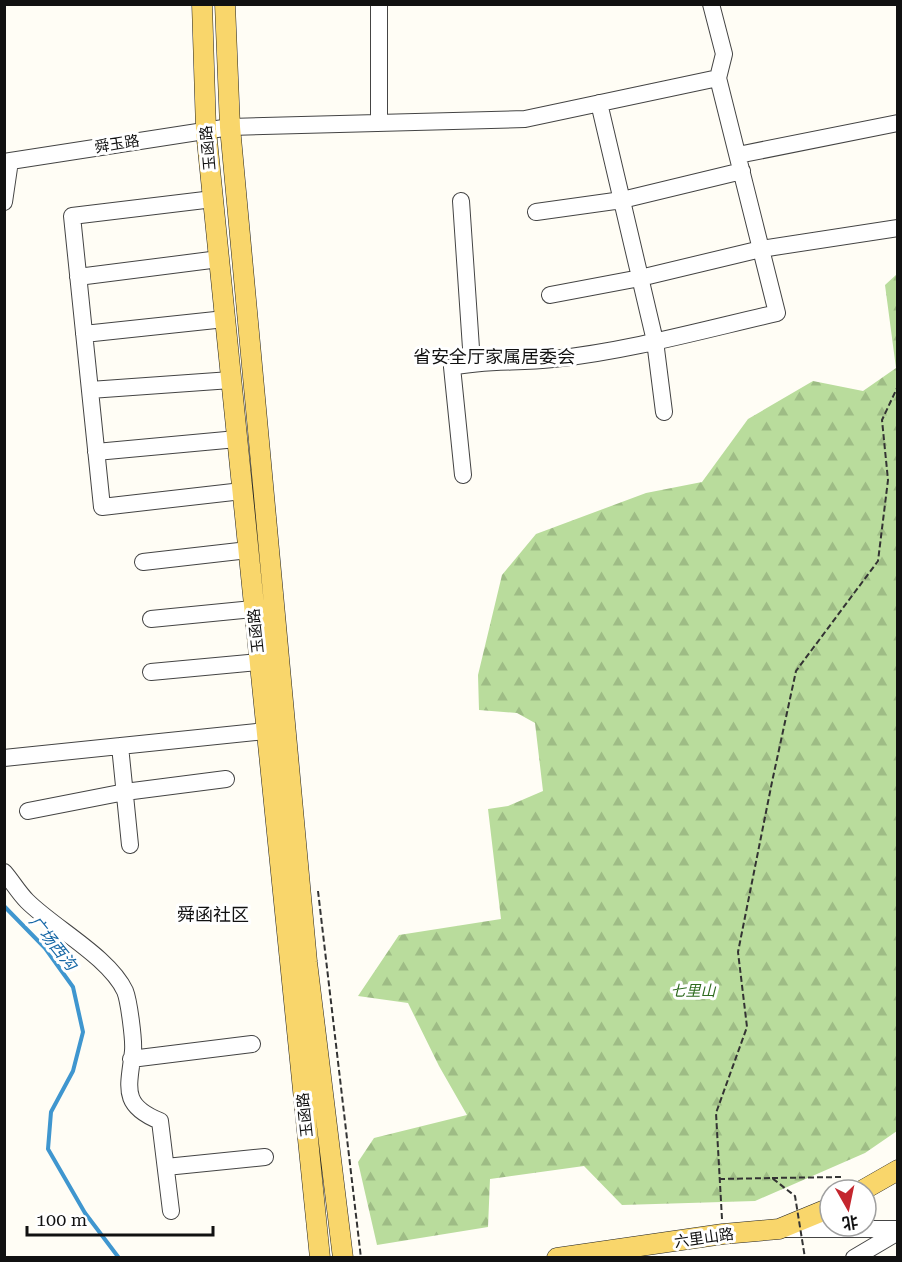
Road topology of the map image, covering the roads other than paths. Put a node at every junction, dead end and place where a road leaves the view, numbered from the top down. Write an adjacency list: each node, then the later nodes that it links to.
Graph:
1 (202, 4): 10 (main road, 玉函路)
2 (225, 4): 9 (main road, 玉函路)
3 (379, 4): 7 (street)
4 (711, 4): 5 (street)
5 (718, 78): 6 (street, 舜玉路); 12 (street)
6 (599, 103): 7 (street, 舜玉路); 14 (street)
7 (379, 123): 9 (street, 舜玉路)
8 (897, 123): 12 (street)
9 (230, 127): 10 (street, 舜玉路); 60 (main road, 玉函路)
10 (206, 130): 11 (street, 舜玉路); 13 (main road, 玉函路)
11 (7, 162): 16 (street)
12 (740, 163): 14 (street); 19 (street)
13 (213, 199): 20 (main road, 玉函路); 21 (street)
14 (622, 200): 17 (street); 22 (street)
15 (461, 201): 27 (street)
16 (4, 202)
17 (536, 212)
18 (897, 228): 19 (street)
19 (761, 249): 22 (street); 26 (street)
20 (219, 259): 21 (street); 24 (main road, 玉函路)
21 (78, 277): 25 (street)
22 (640, 278): 23 (street); 26 (street)
23 (550, 295)
24 (225, 319): 25 (street); 28 (main road, 玉函路)
25 (84, 334): 29 (street)
26 (655, 341): 27 (street); 30 (street)
27 (472, 363): 33 (street)
28 (231, 381): 29 (street); 31 (main road, 玉函路)
29 (90, 390): 32 (street)
30 (664, 411)
31 (237, 439): 32 (street); 34 (main road, 玉函路)
32 (96, 452): 34 (street)
33 (463, 475)
34 (242, 491): 35 (main road, 玉函路)
35 (248, 550): 36 (street); 37 (main road, 玉函路)
36 (143, 562)
37 (254, 609): 38 (street); 39 (main road, 玉函路)
38 (151, 619)
39 (259, 662): 40 (street); 41 (main road, 玉函路)
40 (151, 672)
41 (266, 731): 42 (street); 59 (main road, 玉函路)
42 (120, 746): 43 (street); 45 (street)
43 (4, 758)
44 (226, 779): 45 (street)
45 (125, 792): 46 (street); 47 (street)
46 (27, 811)
47 (130, 845)
48 (4, 872): 50 (street)
49 (252, 1044): 50 (street)
50 (131, 1059): 52 (street)
51 (265, 1157): 52 (street)
52 (166, 1167): 55 (street)
53 (897, 1170): 54 (main road)
54 (878, 1181)
55 (171, 1211)
56 (818, 1213): 57 (main road, 六里山路)
57 (779, 1229): 58 (street, 六里山路); 61 (main road, 六里山路)
58 (897, 1230): 62 (street)
59 (320, 1257)
60 (343, 1257)
61 (557, 1257)
62 (854, 1257)

